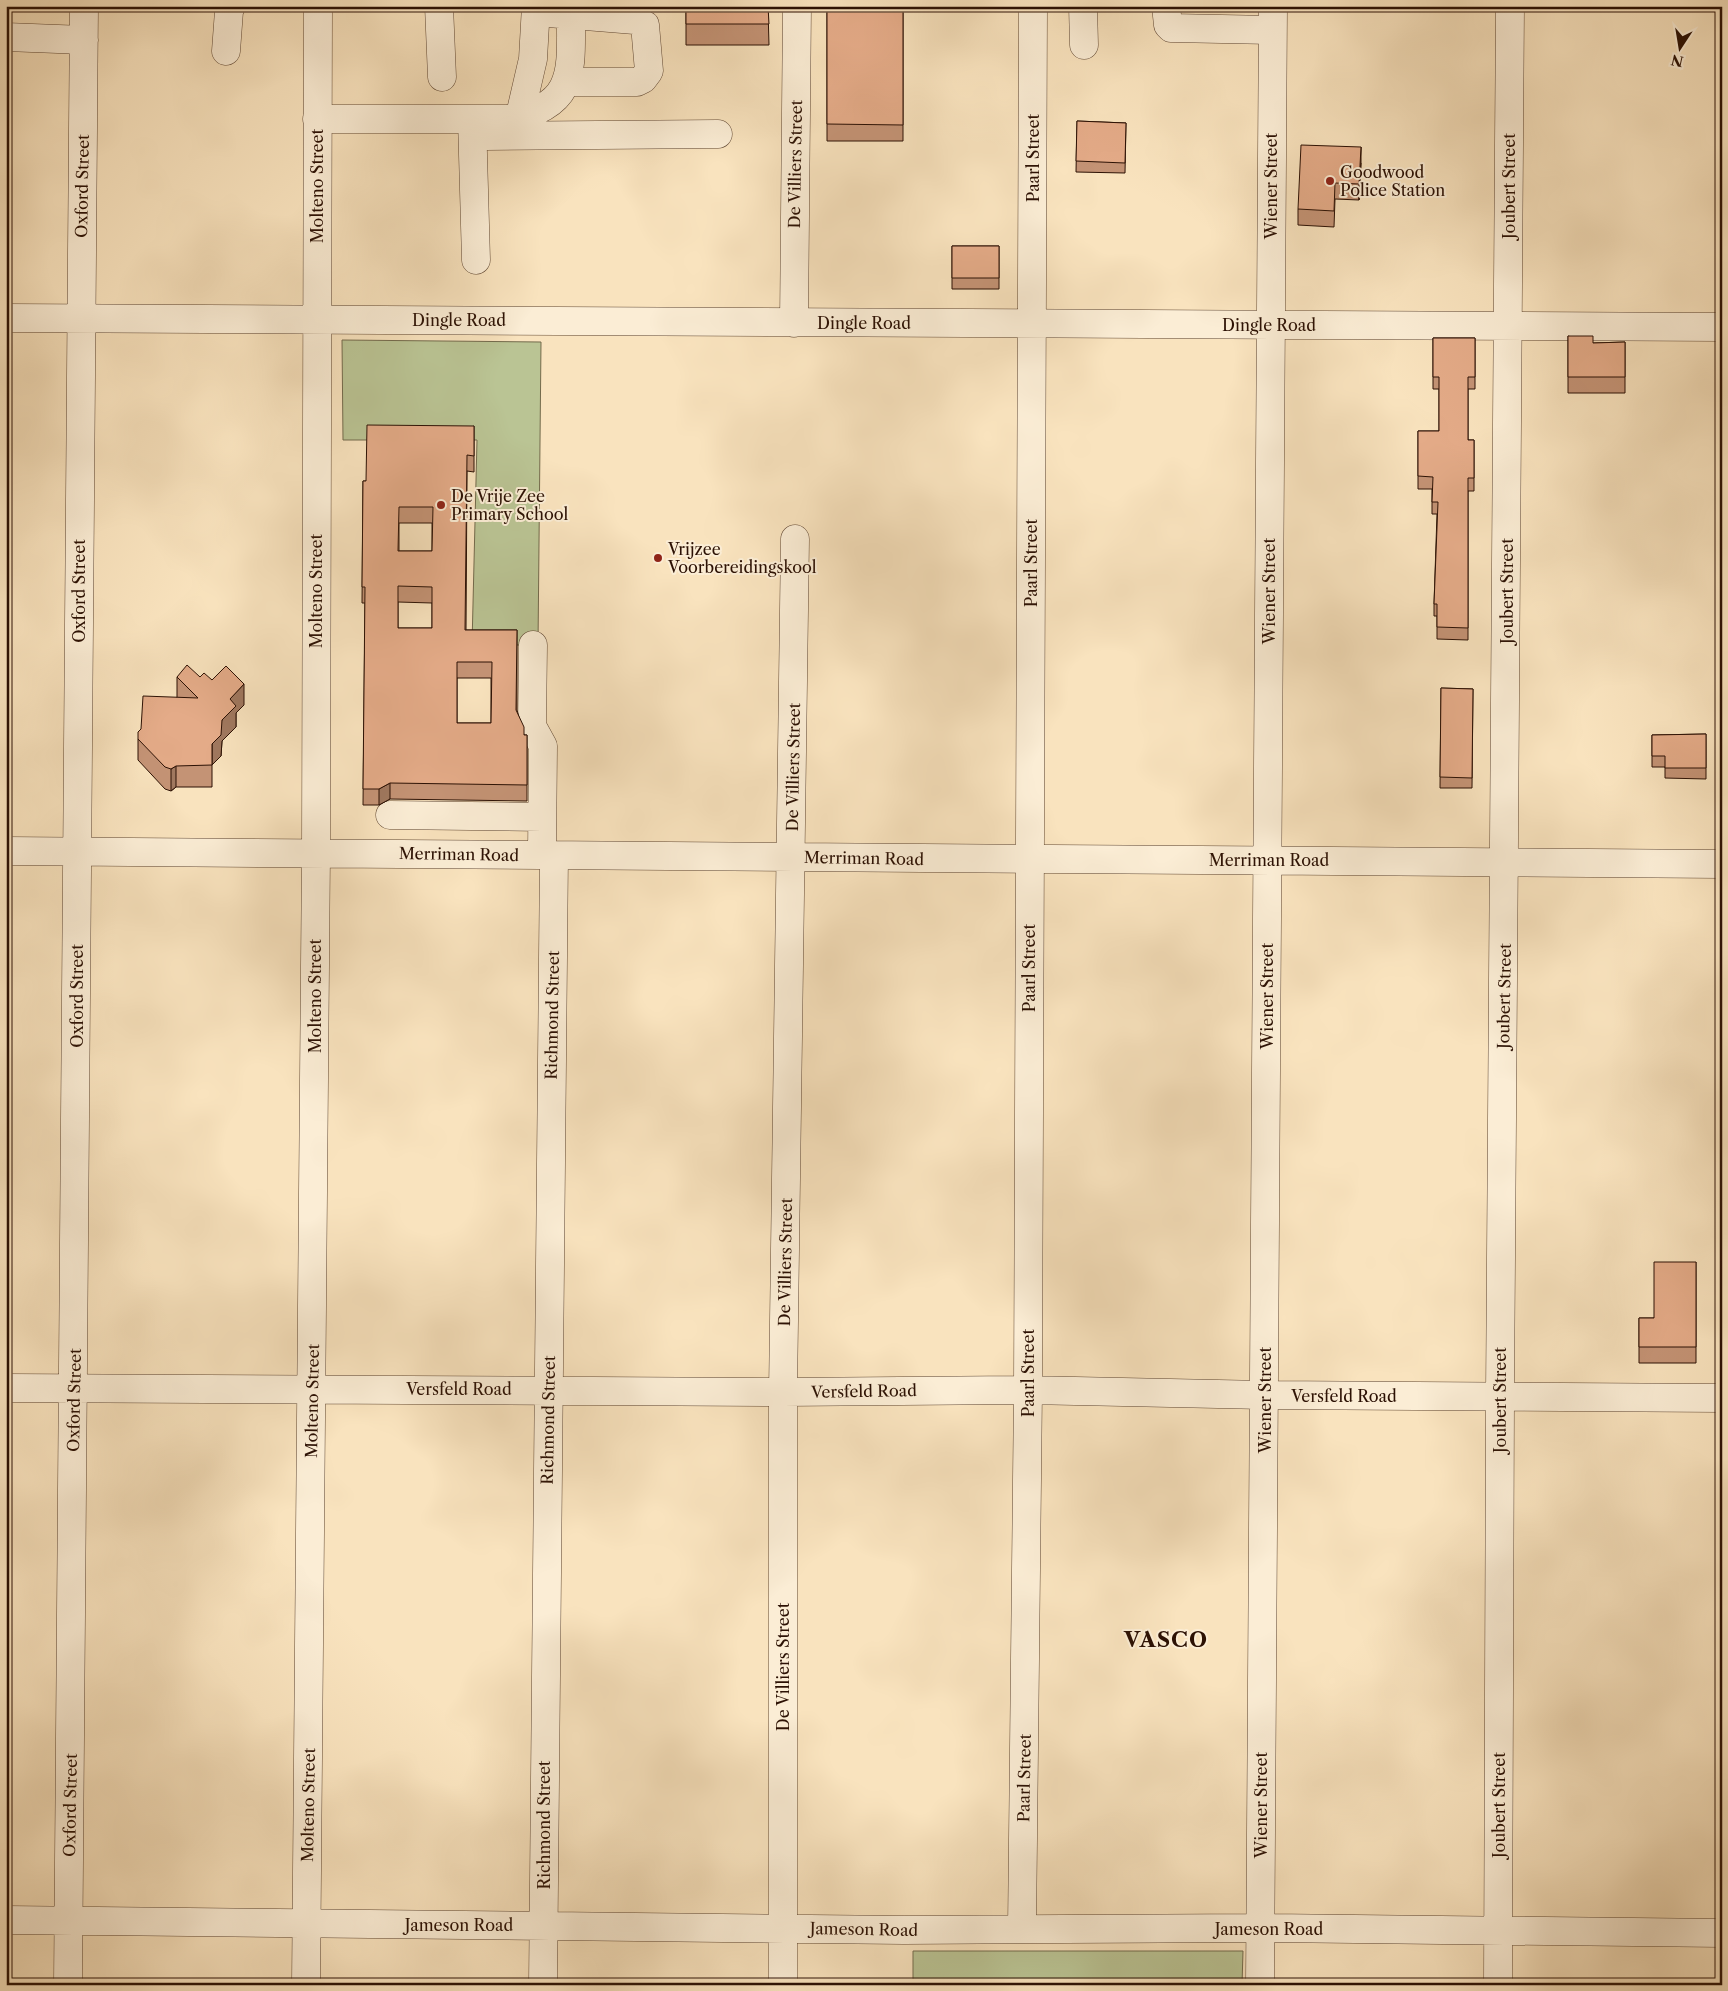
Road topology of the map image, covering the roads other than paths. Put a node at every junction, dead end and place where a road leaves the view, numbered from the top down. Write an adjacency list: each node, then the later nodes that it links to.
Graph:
1 (84, 6): 14 (street, Oxford Street)
2 (231, 6): 16 (street)
3 (318, 6): 21 (street, Molteno Street)
4 (439, 6): 19 (street)
5 (797, 6): 28 (street, De Villiers Street)
6 (1033, 6): 29 (street, Paarl Street)
7 (1083, 6): 15 (street)
8 (1166, 6): 12 (street)
9 (1510, 6): 31 (street, Joubert Street)
10 (536, 9): 11 (street); 17 (street)
11 (570, 11): 18 (street); 18 (street)
12 (1272, 18): 30 (street, Wiener Street)
13 (6, 37): 14 (street)
14 (84, 40): 26 (street, Oxford Street)
15 (1084, 45)
16 (226, 51)
17 (533, 59): 18 (street); 20 (street)
18 (569, 73): 20 (street)
19 (442, 77)
20 (520, 115): 22 (street)
21 (317, 119): 22 (street); 27 (street, Molteno Street)
22 (471, 127): 23 (street); 24 (street)
23 (718, 134)
24 (476, 260)
25 (6, 318): 26 (street, Dingle Road)
26 (81, 319): 27 (street, Dingle Road); 38 (street, Oxford Street)
27 (316, 320): 28 (street, Dingle Road); 39 (street, Molteno Street)
28 (794, 323): 29 (street, Dingle Road)
29 (1032, 323): 30 (street, Dingle Road); 42 (street, Paarl Street)
30 (1270, 325): 31 (street, Dingle Road); 43 (street, Wiener Street)
31 (1508, 326): 32 (street, Dingle Road); 44 (street, Joubert Street)
32 (1722, 327)
33 (795, 539): 41 (street, De Villiers Street)
34 (533, 645): 36 (street, Richmond Street)
35 (390, 815): 36 (street)
36 (542, 817): 40 (street, Richmond Street)
37 (6, 851): 38 (street, Merriman Road)
38 (78, 851): 39 (street, Merriman Road); 47 (street, Oxford Street)
39 (316, 853): 40 (street, Merriman Road); 48 (street, Molteno Street)
40 (548, 855): 41 (street, Merriman Road); 49 (street, Richmond Street)
41 (792, 857): 42 (street, Merriman Road); 51 (street, De Villiers Street)
42 (1029, 860): 43 (street, Merriman Road); 50 (street, Paarl Street)
43 (1268, 860): 44 (street, Merriman Road); 52 (street, Wiener Street)
44 (1505, 862): 45 (street, Merriman Road); 53 (street, Joubert Street)
45 (1722, 864)
46 (6, 1388): 47 (street, Versfeld Road)
47 (74, 1388): 48 (street, Versfeld Road); 56 (street, Oxford Street)
48 (312, 1389): 49 (street, Versfeld Road); 57 (street, Molteno Street)
49 (548, 1389): 51 (street, Versfeld Road); 58 (street, Richmond Street)
50 (1028, 1390): 51 (street, Versfeld Road); 52 (street, Versfeld Road); 61 (street, Paarl Street)
51 (783, 1392): 59 (street, De Villiers Street)
52 (1265, 1395): 53 (street, Versfeld Road); 60 (street, Wiener Street)
53 (1500, 1397): 54 (street, Versfeld Road); 62 (street, Joubert Street)
54 (1722, 1398)
55 (6, 1920): 56 (street, Jameson Road)
56 (69, 1921): 57 (street, Jameson Road); 64 (street, Oxford Street)
57 (307, 1924): 58 (street, Jameson Road); 65 (street, Molteno Street)
58 (543, 1926): 59 (street, Jameson Road); 66 (street, Richmond Street)
59 (783, 1928): 61 (street, Jameson Road); 67 (street, De Villiers Street)
60 (1260, 1928): 61 (street, Jameson Road); 62 (street, Jameson Road); 68 (street, Wiener Street)
61 (1022, 1929)
62 (1499, 1930): 63 (street, Jameson Road); 69 (street, Joubert Street)
63 (1722, 1933)
64 (68, 1985)
65 (306, 1985)
66 (543, 1985)
67 (783, 1985)
68 (1260, 1985)
69 (1498, 1985)

